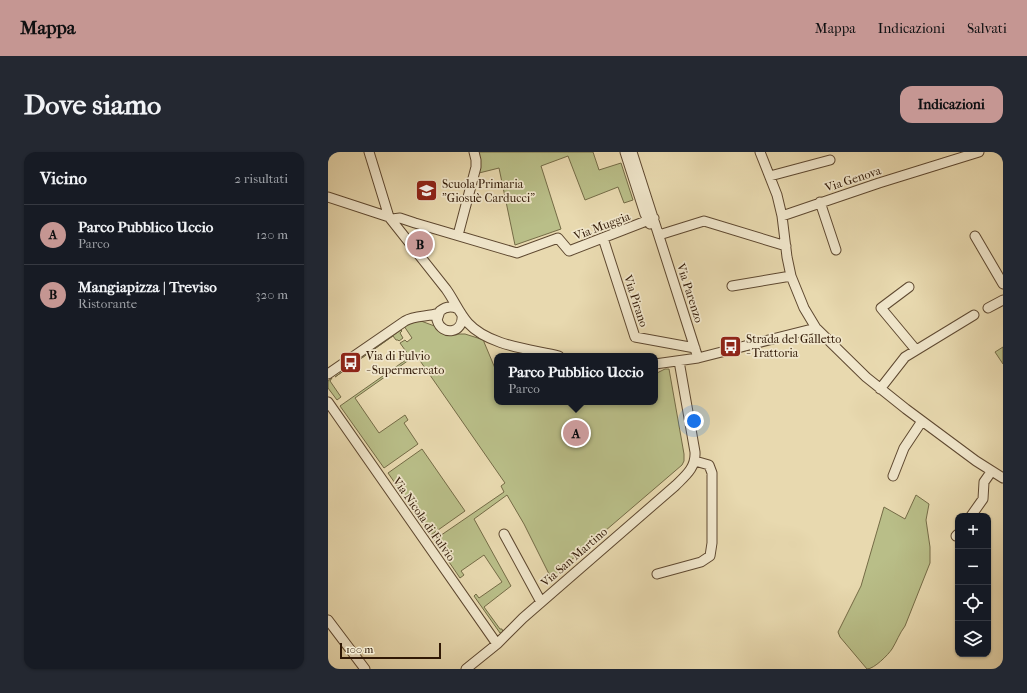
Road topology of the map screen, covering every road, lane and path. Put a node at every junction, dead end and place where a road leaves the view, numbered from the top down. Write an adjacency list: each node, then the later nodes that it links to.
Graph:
1 (369, 152): 12 (street)
2 (474, 152): 16 (street)
3 (625, 152): 13 (street)
4 (632, 152): 13 (street)
5 (760, 152): 8 (street)
6 (979, 152): 10 (street, Via Genova)
7 (830, 160): 8 (street)
8 (770, 176): 11 (street)
9 (328, 197): 12 (street)
10 (820, 202): 11 (street, Via Genova); 21 (street)
11 (782, 216): 20 (street)
12 (390, 218): 14 (street); 15 (street)
13 (651, 219): 17 (street, Via Parenzo); 19 (street, Via Muggia)
14 (415, 223): 15 (street); 16 (street)
15 (399, 229): 23 (street)
16 (458, 235): 19 (street, Via Muggia)
17 (659, 235): 20 (street); 37 (street, Via Parenzo)
18 (975, 236): 24 (street)
19 (603, 238): 37 (street, Via Pirano)
20 (786, 246): 22 (street)
21 (836, 250)
22 (791, 276): 25 (street); 34 (street)
23 (442, 284): 29 (street); 30 (street)
24 (1003, 284)
25 (732, 286)
26 (909, 287): 38 (street)
27 (1003, 300): 28 (street)
28 (988, 308)
29 (440, 311): 30 (street); 32 (street); 33 (street)
30 (460, 312): 35 (street); 36 (street)
31 (974, 315): 38 (street)
32 (419, 317): 33 (street); 43 (street)
33 (440, 327): 35 (street)
34 (816, 328): 40 (street); 44 (street)
35 (455, 330): 36 (street)
36 (488, 337): 39 (street)
37 (695, 348): 40 (street, Via Parenzo)
38 (916, 350): 44 (street)
39 (546, 353)
40 (698, 358): 41 (street)
41 (679, 361): 42 (street); 47 (street)
42 (658, 364)
43 (328, 374)
44 (880, 388): 46 (street)
45 (329, 405): 56 (street, Via Nicola di Fulvio)
46 (922, 421): 48 (street); 49 (street)
47 (695, 461): 53 (street); 54 (street, Via San Martino)
48 (991, 472): 50 (street); 51 (street)
49 (893, 476)
50 (1003, 478)
51 (973, 513)
52 (504, 534): 54 (street)
53 (658, 574)
54 (541, 602): 56 (street, Via San Martino)
55 (328, 620): 57 (street)
56 (497, 644): 58 (street, Via San Martino)
57 (365, 669)
58 (466, 669)

